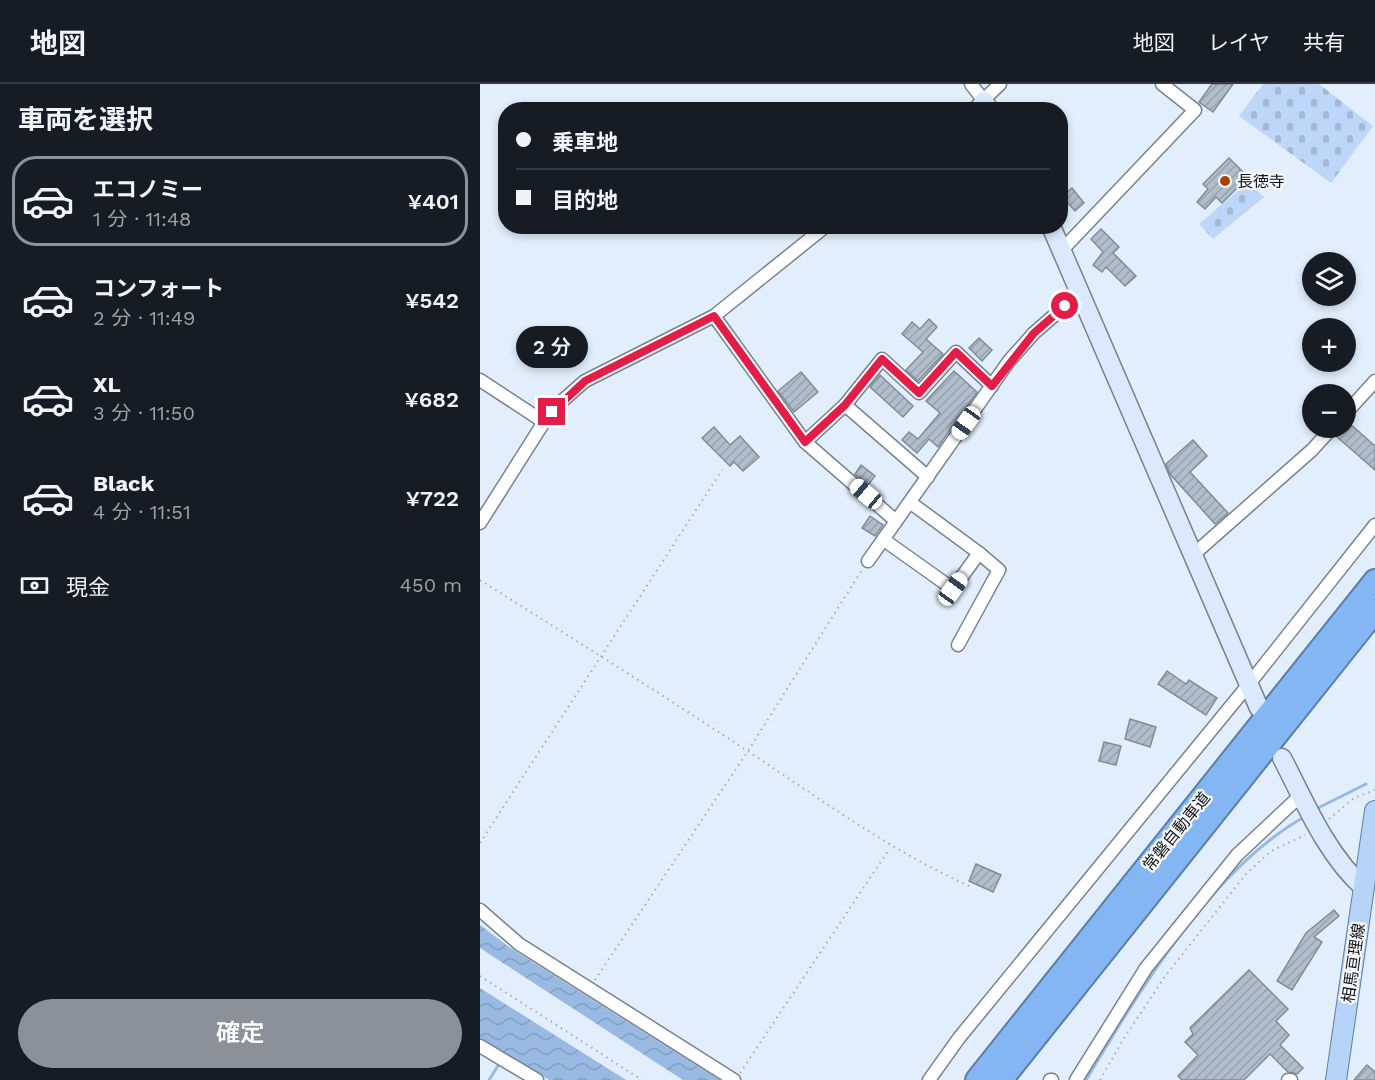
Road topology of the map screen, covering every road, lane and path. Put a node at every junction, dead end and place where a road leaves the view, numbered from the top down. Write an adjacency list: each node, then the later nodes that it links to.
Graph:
1 (971, 84): 4 (street)
2 (1000, 84): 5 (street)
3 (1162, 84): 8 (street)
4 (980, 102)
5 (986, 102)
6 (816, 234): 10 (street)
7 (1055, 234): 8 (street)
8 (1062, 250): 9 (street)
9 (1080, 293): 13 (street); 27 (street)
10 (714, 316): 16 (street); 18 (street)
11 (480, 380): 16 (street)
12 (1375, 381): 14 (street)
13 (992, 386): 15 (street); 20 (street)
14 (1356, 402)
15 (845, 405): 18 (street); 20 (street)
16 (544, 422): 23 (street)
17 (1323, 438): 27 (street)
18 (805, 442): 22 (street)
19 (722, 470): 33 (path)
20 (928, 477): 21 (street)
21 (911, 503): 22 (street); 26 (street)
22 (896, 520): 25 (street)
23 (480, 523)
24 (1375, 525): 34 (street)
25 (884, 540): 26 (street); 28 (street)
26 (979, 553): 32 (street)
27 (1194, 554): 34 (street)
28 (868, 561): 36 (path)
29 (480, 580): 33 (path)
30 (1375, 581): 54 (highway, 常磐自動車道)
31 (1375, 611): 55 (highway, 常磐自動車道)
32 (958, 645)
33 (602, 657): 36 (path); 42 (path)
34 (1249, 684): 35 (street); 53 (street)
35 (1259, 708)
36 (748, 751): 43 (path); 48 (path)
37 (1282, 758): 39 (street)
38 (1375, 790): 41 (path)
39 (1301, 795): 41 (street); 56 (street)
40 (1375, 811): 45 (main road, 相馬亘理線)
41 (1320, 827): 45 (street); 57 (path)
42 (480, 843)
43 (891, 847): 44 (path); 52 (path)
44 (971, 887)
45 (1370, 892): 58 (main road, 相馬亘理線)
46 (480, 910): 48 (street)
47 (480, 976): 51 (path)
48 (590, 987): 52 (street)
49 (484, 1048): 50 (street)
50 (537, 1080)
51 (642, 1080)
52 (735, 1080)
53 (929, 1080)
54 (977, 1080)
55 (1002, 1080)
56 (1076, 1080)
57 (1100, 1080)
58 (1336, 1080)

